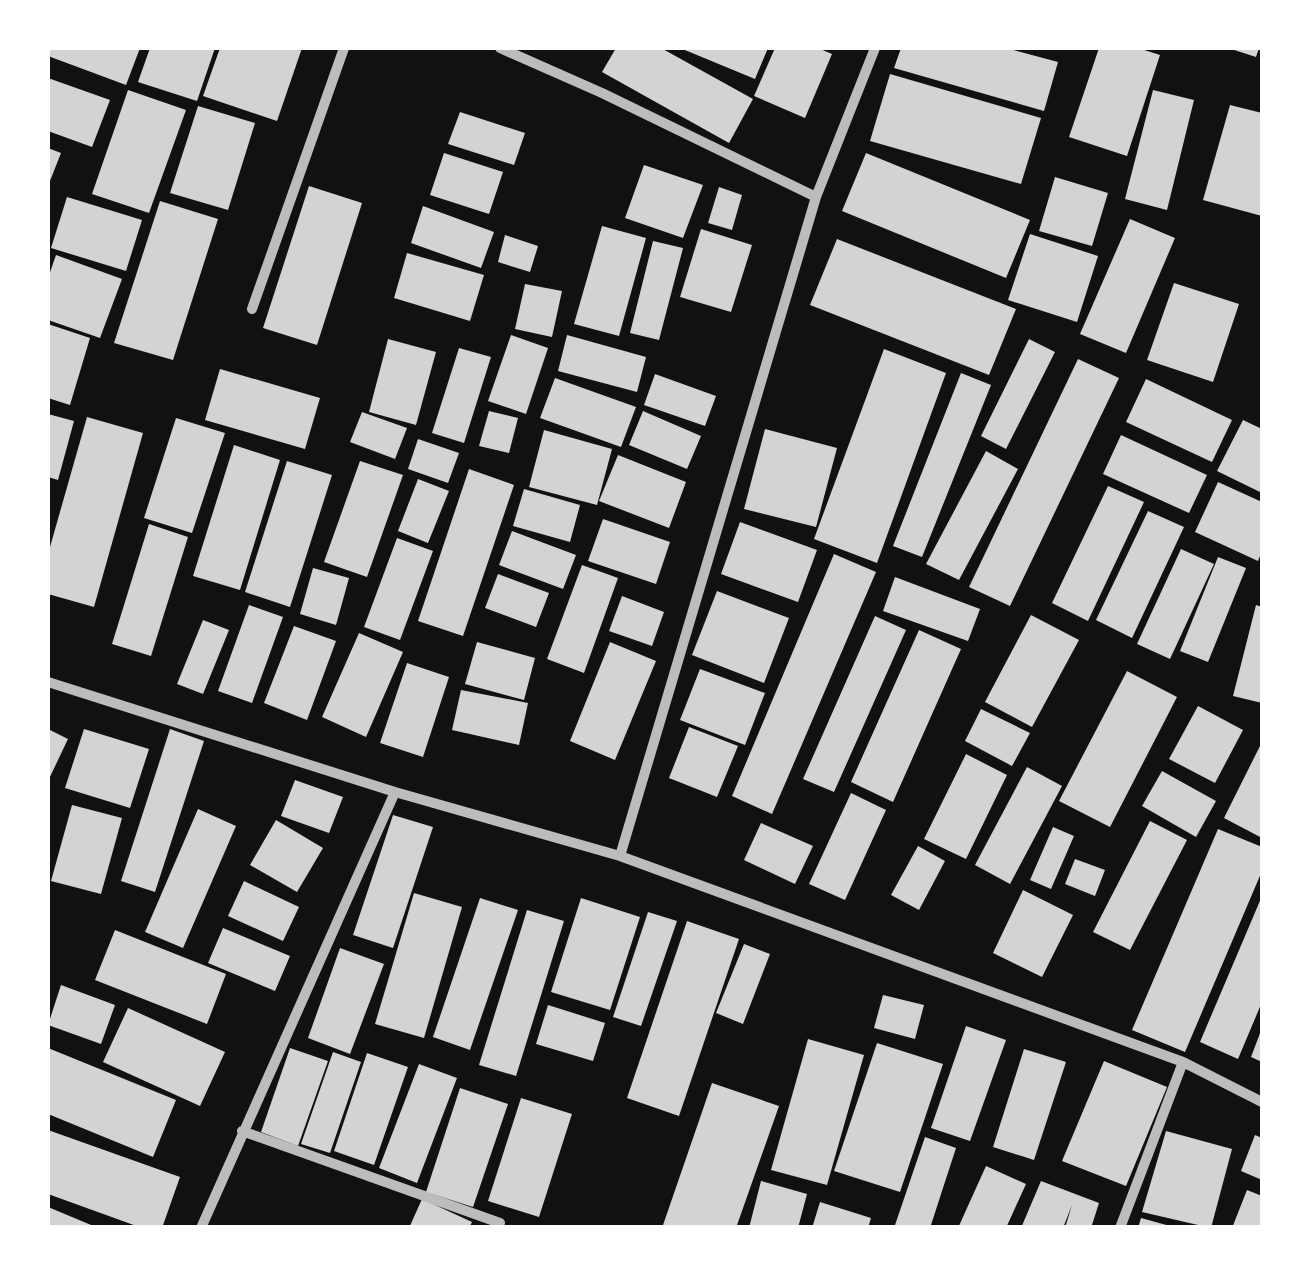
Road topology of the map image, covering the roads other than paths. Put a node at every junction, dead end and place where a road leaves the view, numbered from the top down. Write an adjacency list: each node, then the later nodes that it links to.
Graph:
1 (344, 48): 5 (street)
2 (500, 48): 4 (street)
3 (875, 48): 4 (street)
4 (816, 197): 8 (street)
5 (252, 308)
6 (48, 682): 7 (street)
7 (395, 792): 8 (street); 11 (street)
8 (620, 856): 9 (street)
9 (1183, 1062): 10 (street); 14 (street)
10 (1262, 1102)
11 (242, 1131): 12 (street); 13 (street)
12 (500, 1223)
13 (201, 1228)
14 (1120, 1228)

